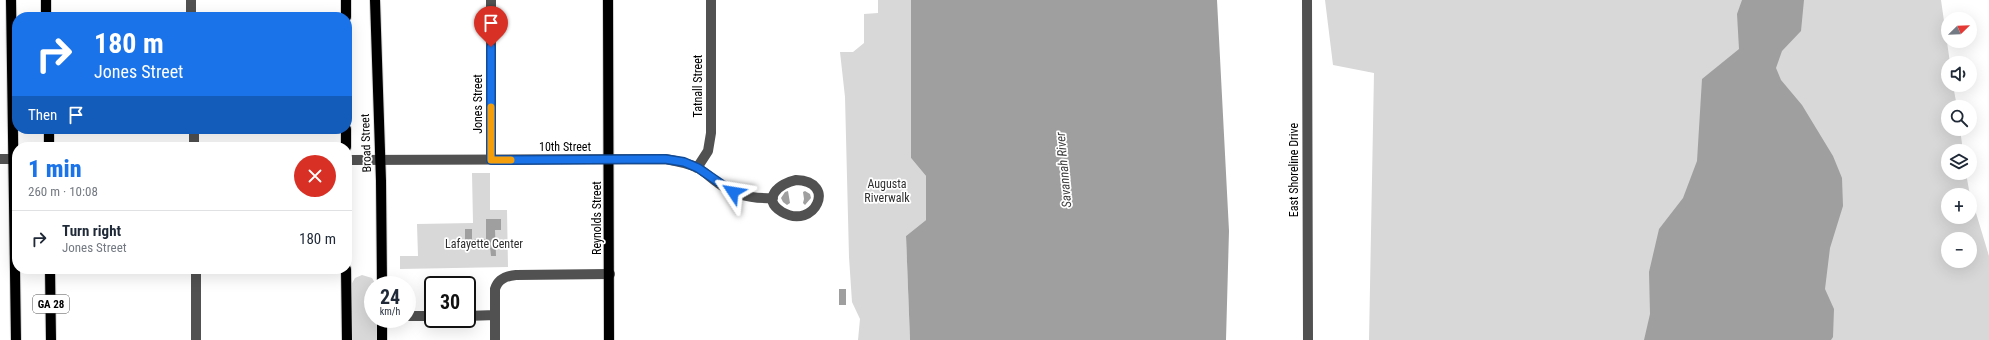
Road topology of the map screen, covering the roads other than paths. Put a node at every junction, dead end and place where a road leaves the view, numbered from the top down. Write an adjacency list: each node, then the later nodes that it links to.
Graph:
1 (11, 0): 13 (main road, GA 28)
2 (46, 0): 10 (main road)
3 (191, 0): 11 (street)
4 (346, 0): 12 (main road)
5 (375, 0): 19 (main road, Broad Street)
6 (491, 0): 17 (street, Jones Street)
7 (608, 0): 18 (main road, Reynolds Street)
8 (711, 0): 20 (street, Tatnall Street)
9 (1307, 0): 38 (street, East Shoreline Drive)
10 (46, 12)
11 (192, 12)
12 (346, 12)
13 (12, 40)
14 (0, 159): 15 (street)
15 (12, 160)
16 (352, 160): 19 (street, 10th Street)
17 (491, 160): 18 (street, 10th Street); 19 (street, 10th Street)
18 (609, 160): 20 (street, 10th Street); 26 (main road, Reynolds Street)
19 (379, 161): 27 (main road, Broad Street)
20 (698, 168): 21 (street, 10th Street)
21 (773, 198): 21 (street)
22 (16, 274): 31 (main road, GA 28)
23 (50, 274): 32 (main road, GA 28)
24 (196, 274): 33 (street)
25 (346, 274): 34 (main road)
26 (610, 274): 28 (street); 37 (main road, Reynolds Street)
27 (382, 276)
28 (495, 315): 29 (street); 36 (street)
29 (476, 316)
30 (382, 328): 35 (main road)
31 (16, 340)
32 (51, 340)
33 (196, 340)
34 (347, 340)
35 (382, 340)
36 (495, 340)
37 (609, 340)
38 (1308, 340)

